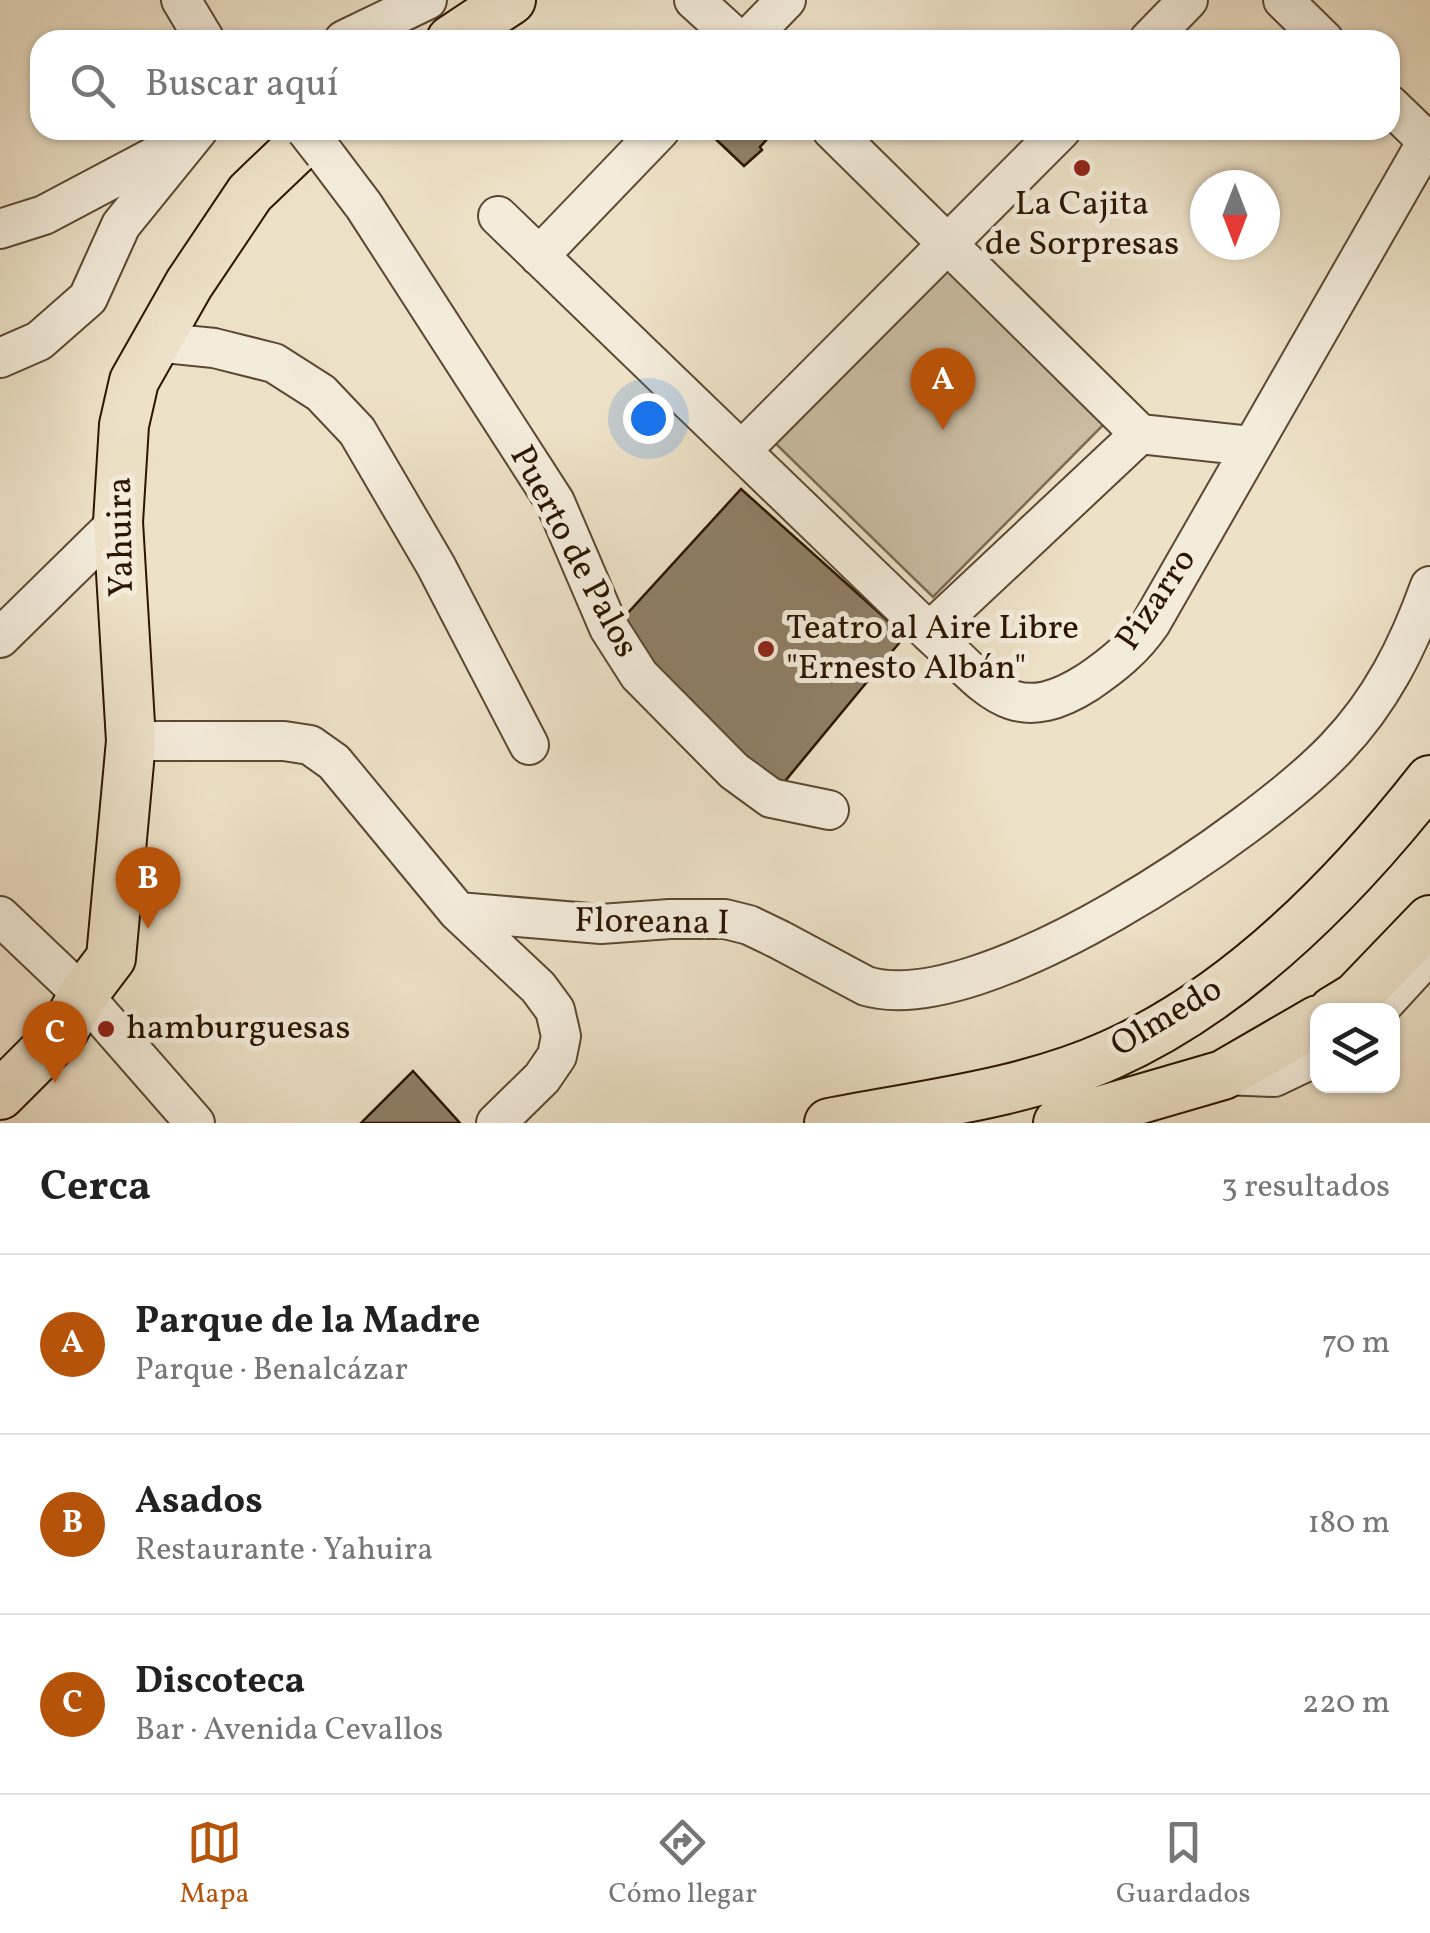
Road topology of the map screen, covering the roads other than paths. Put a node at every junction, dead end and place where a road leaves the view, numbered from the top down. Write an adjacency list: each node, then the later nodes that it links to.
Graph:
1 (181, 0): 8 (street)
2 (427, 0): 9 (street)
3 (511, 0): 10 (main road)
4 (694, 0): 11 (street)
5 (786, 0): 12 (street)
6 (1188, 0): 13 (street)
7 (1283, 0): 14 (street)
8 (199, 30)
9 (365, 30)
10 (466, 30)
11 (727, 30)
12 (757, 30)
13 (1159, 30)
14 (1314, 30)
15 (1400, 114): 16 (street)
16 (1428, 138): 31 (street, Pizarro)
17 (182, 140): 25 (street)
18 (188, 140): 29 (street)
19 (313, 140): 28 (main road, Yahuira)
20 (316, 140): 40 (street, Puerto de Palos)
21 (650, 140): 27 (street)
22 (842, 140): 26 (street)
23 (1051, 140): 26 (street)
24 (498, 216): 27 (street, Pizarro)
25 (0, 229)
26 (950, 244): 30 (street); 32 (street)
27 (539, 256): 32 (street, Pizarro)
28 (155, 342): 33 (main road, Yahuira); 38 (street)
29 (0, 358)
30 (1140, 434): 31 (street); 35 (street)
31 (1250, 446): 35 (street, Pizarro)
32 (743, 450): 35 (street, Pizarro)
33 (118, 522): 36 (street); 37 (main road, Yahuira)
34 (1430, 586): 41 (street, Floreana I)
35 (929, 632)
36 (0, 637)
37 (130, 741): 41 (street); 45 (main road, Yahuira)
38 (528, 744)
39 (1430, 780): 55 (main road, Olmedo)
40 (829, 810)
41 (458, 912): 54 (street)
42 (0, 916): 45 (street)
43 (1430, 920): 46 (main road)
44 (1430, 953): 47 (street)
45 (82, 995): 50 (main road); 52 (main road, Yahuira); 53 (street)
46 (1345, 1003)
47 (1384, 1003)
48 (1310, 1025): 51 (main road)
49 (1310, 1060): 51 (street)
50 (0, 1064)
51 (1223, 1076): 56 (main road)
52 (0, 1095)
53 (194, 1123)
54 (496, 1123)
55 (829, 1123)
56 (1058, 1123)

